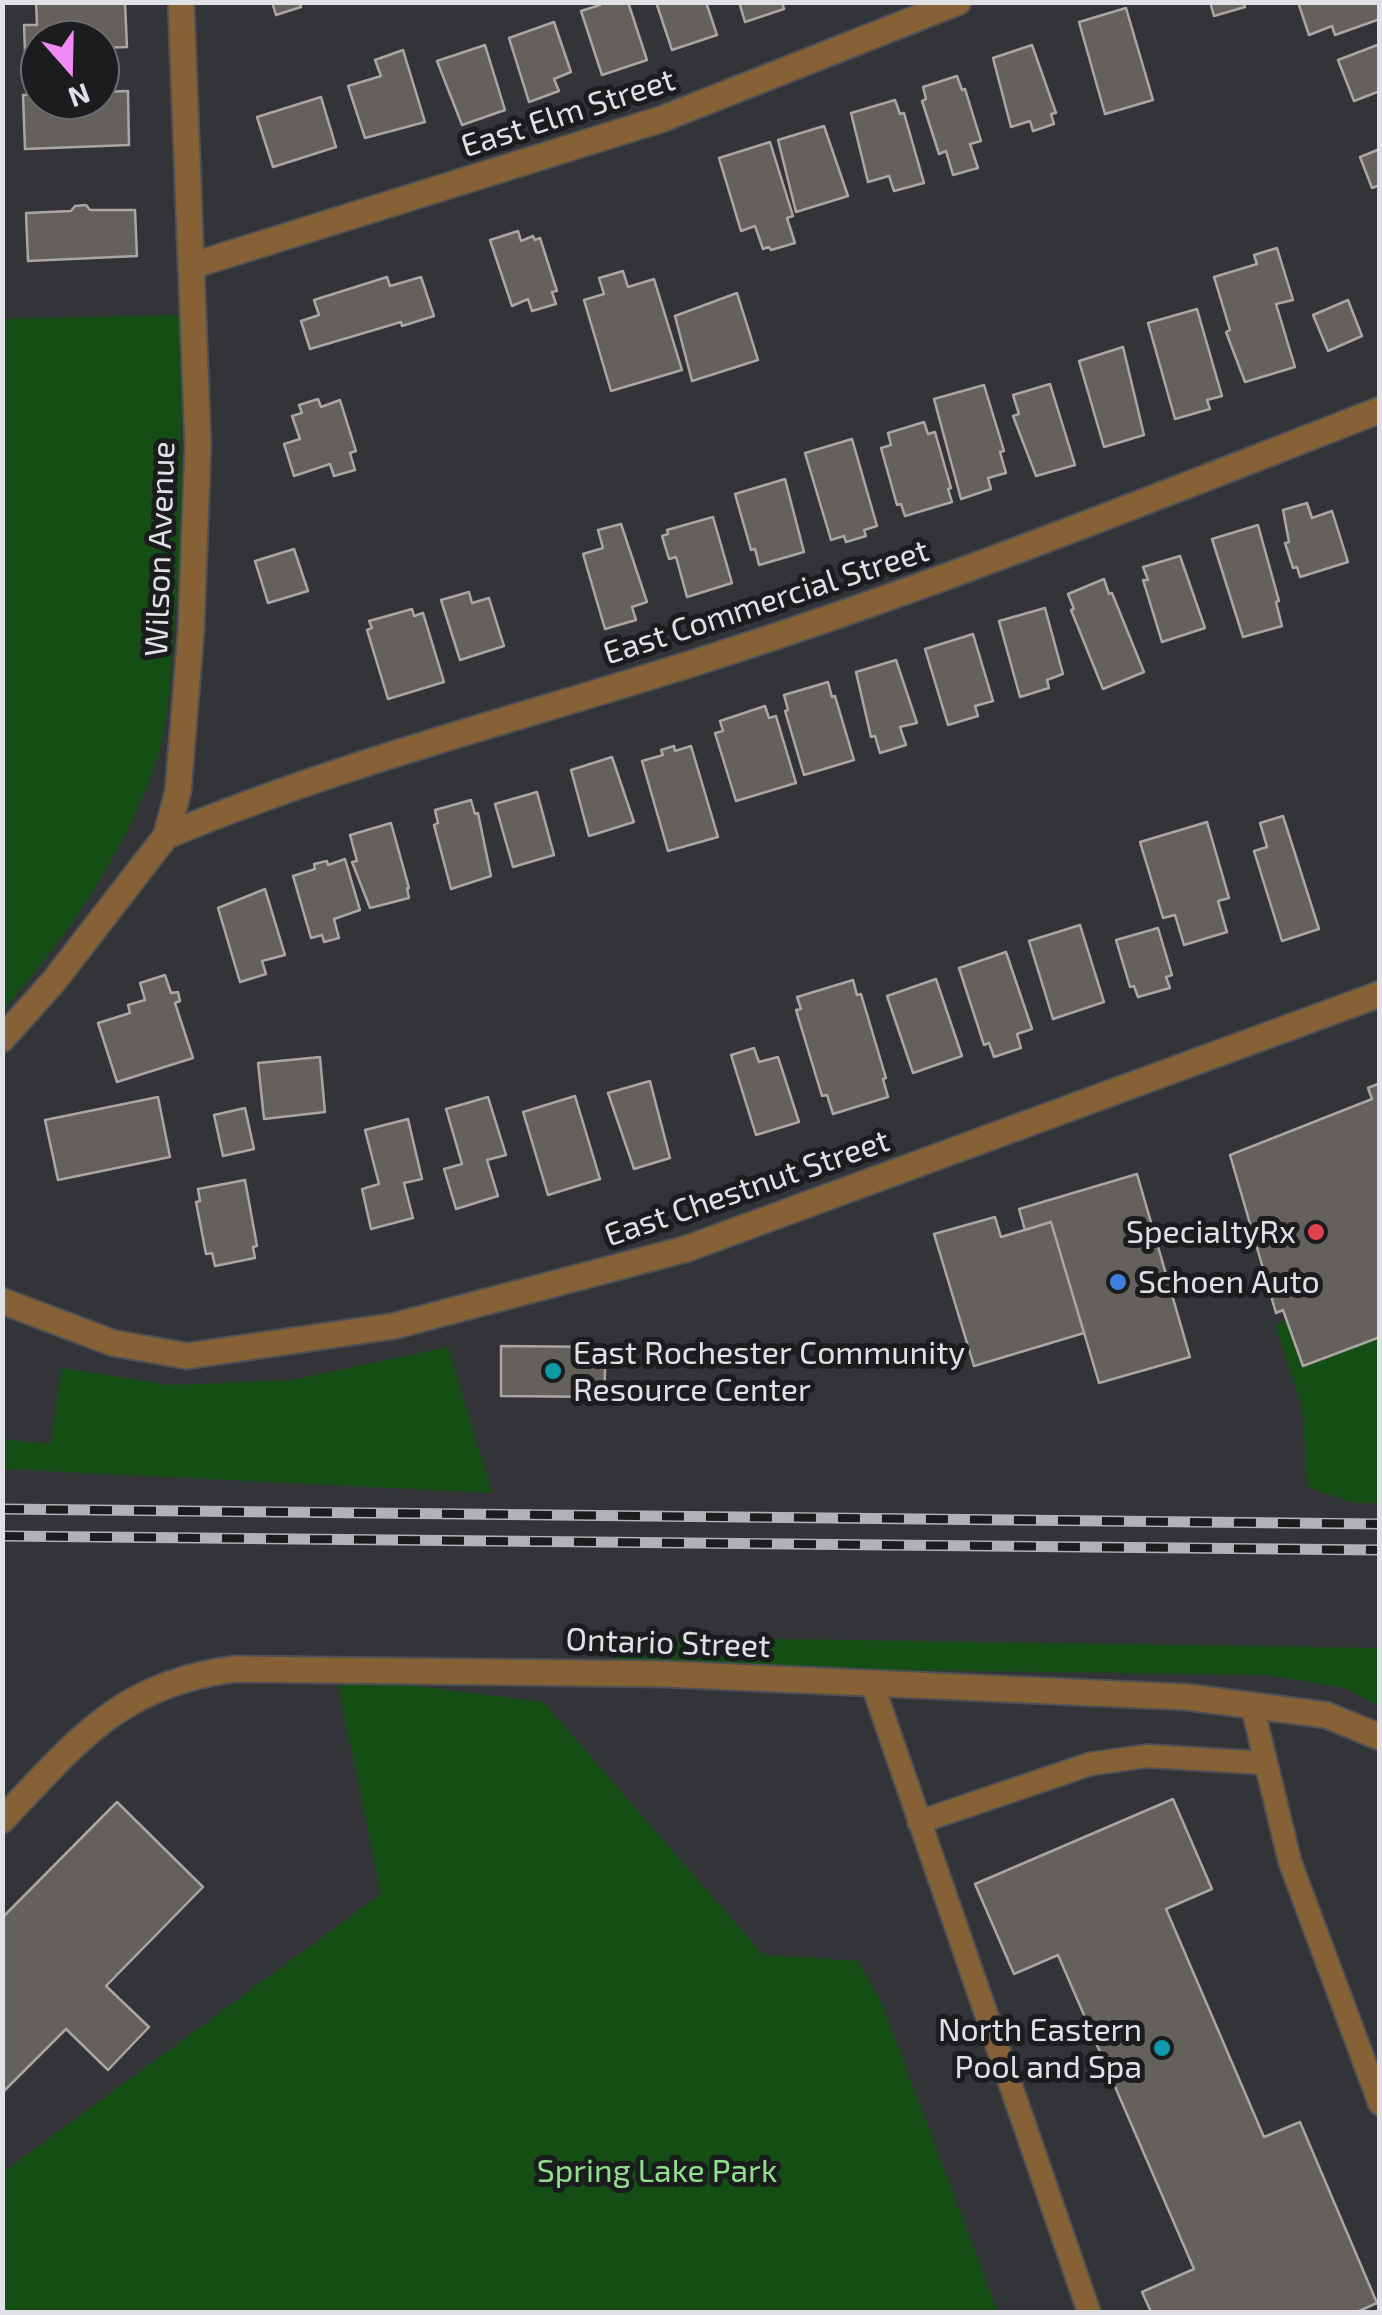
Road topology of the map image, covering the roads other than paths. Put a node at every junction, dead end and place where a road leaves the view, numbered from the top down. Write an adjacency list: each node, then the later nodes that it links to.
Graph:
1 (182, 2): 3 (street, Wilson Avenue)
2 (958, 2): 3 (street, East Elm Street)
3 (190, 266): 5 (street, Wilson Avenue)
4 (1380, 410): 5 (street, East Commercial Street)
5 (166, 836): 7 (street, Wilson Avenue)
6 (1380, 994): 8 (street, East Chestnut Street)
7 (2, 1039)
8 (2, 1301)
9 (872, 1683): 10 (street, Ontario Street); 13 (street, Ontario Street); 14 (lane)
10 (1252, 1705): 11 (street, Ontario Street); 12 (lane)
11 (1380, 1737)
12 (1266, 1763): 14 (lane); 15 (lane)
13 (2, 1820)
14 (919, 1822): 16 (lane)
15 (1380, 2104)
16 (1089, 2312)

